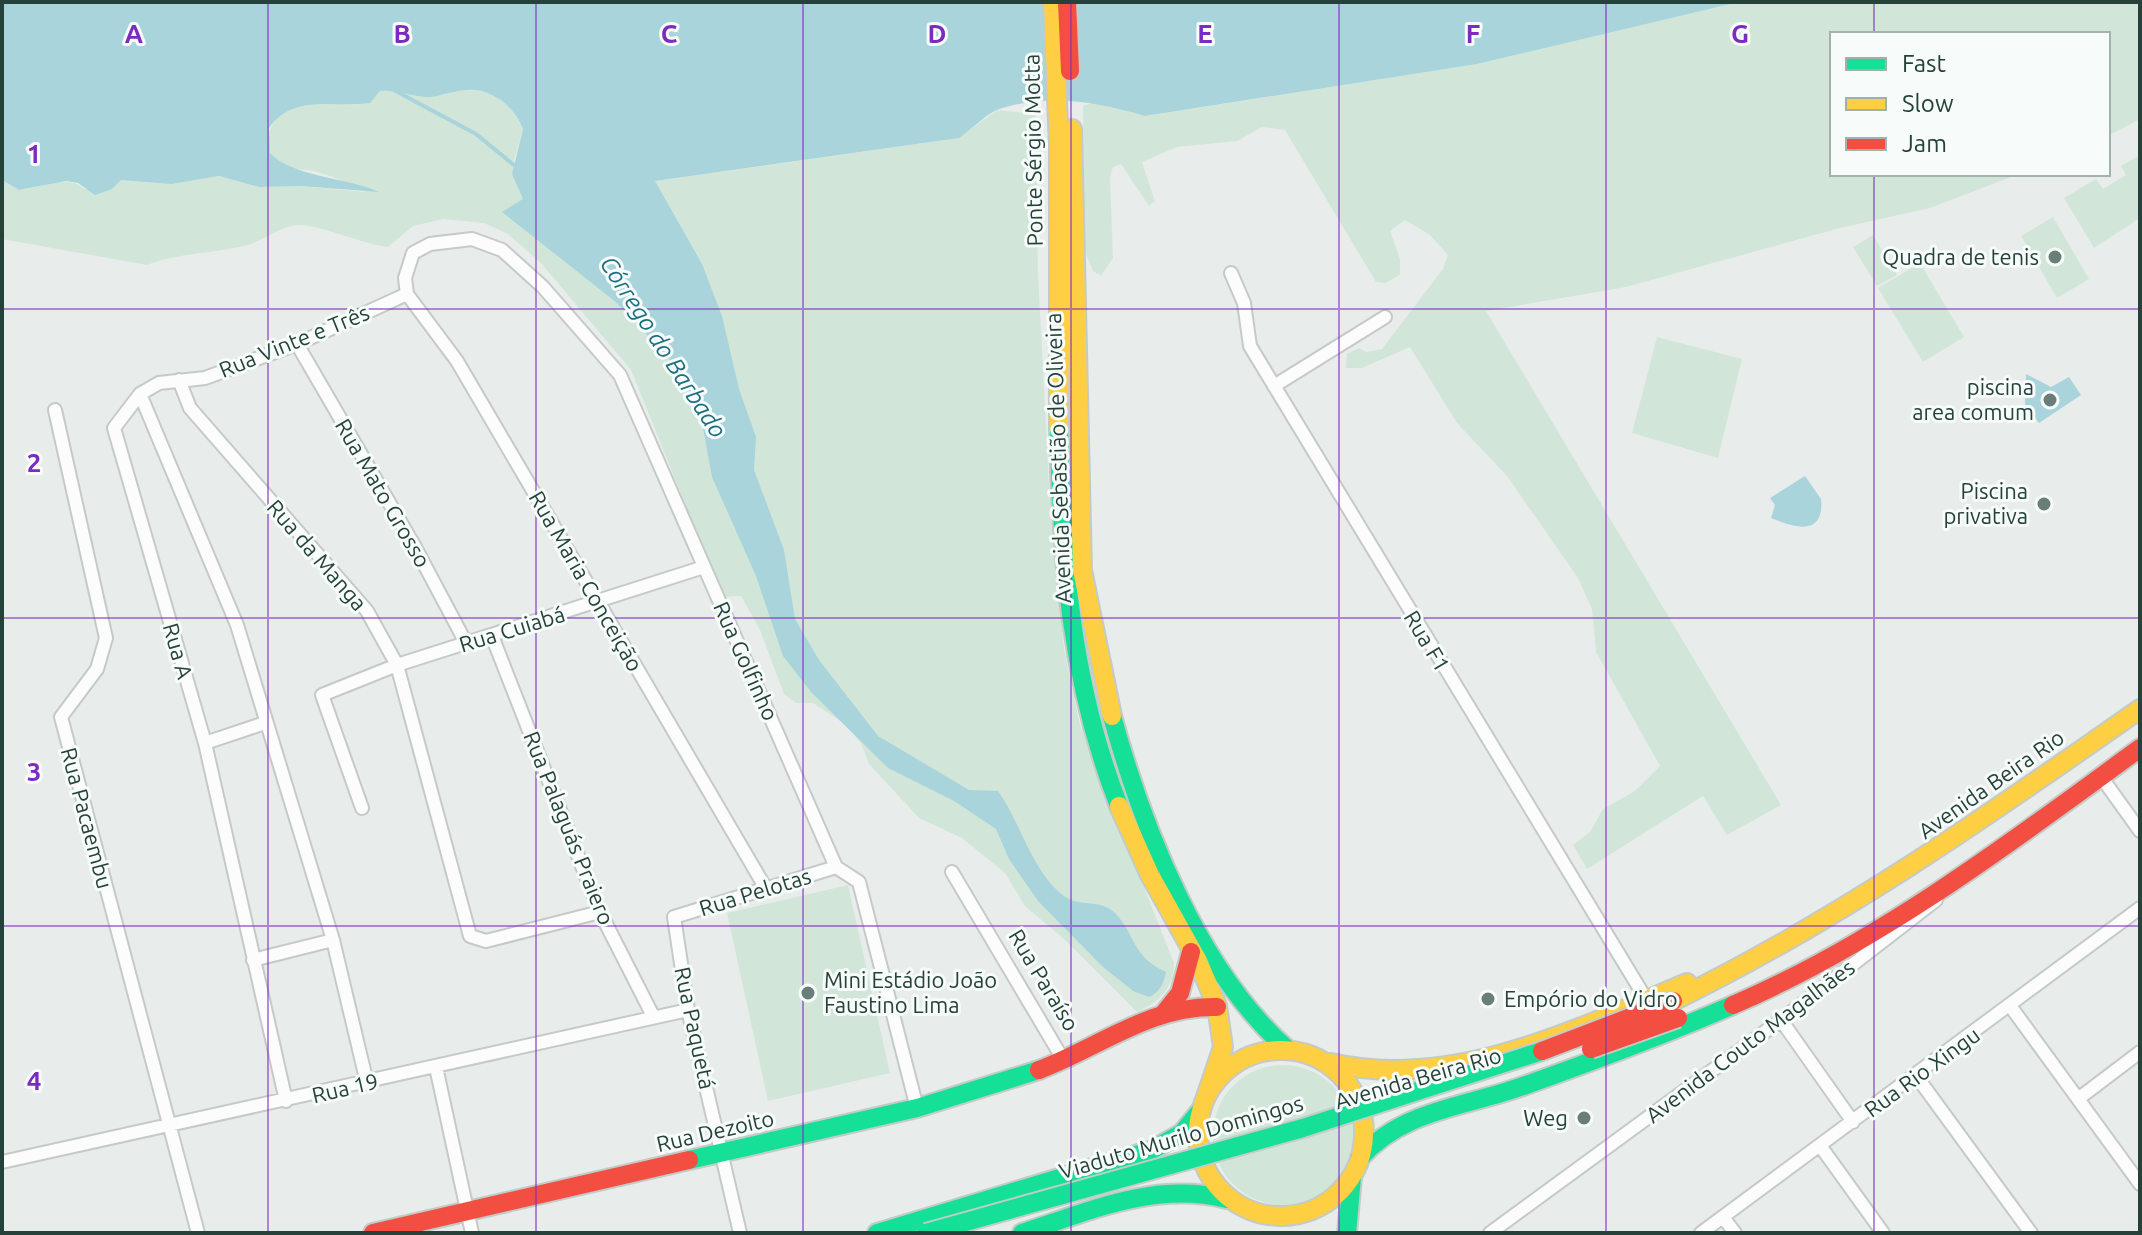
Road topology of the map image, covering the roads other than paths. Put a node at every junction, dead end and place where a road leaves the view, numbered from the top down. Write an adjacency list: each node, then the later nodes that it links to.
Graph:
1 (1053, 2): 6 (main road, Ponte Sérgio Motta)
2 (1067, 2): 6 (main road, Ponte Sérgio Motta)
3 (1231, 273): 10 (street, Rua F1)
4 (405, 278): 5 (street, Rua Maria Conceição); 13 (street, Rua Golfinho)
5 (407, 294): 8 (street, Rua Vinte e Três); 14 (street, Rua Maria Conceição)
6 (1067, 296): 35 (main road, Avenida Sebastião de Oliveira); 45 (main road, Avenida Sebastião de Oliveira)
7 (1385, 317): 10 (street)
8 (297, 344): 9 (street, Rua Vinte e Três); 16 (street, Rua Mato Grosso)
9 (179, 380): 11 (street); 17 (street, Rua da Manga)
10 (1274, 386): 37 (street, Rua F1)
11 (140, 394): 19 (street); 20 (street, Rua A)
12 (55, 410): 57 (street, Rua Pacaembu)
13 (704, 567): 14 (street, Rua Cuiabá); 26 (street, Rua Golfinho)
14 (599, 603): 15 (street, Rua Cuiabá); 28 (street, Rua Maria Conceição)
15 (492, 636): 16 (street, Rua Cuiabá); 30 (street, Rua Palaguás Praiero)
16 (466, 643): 17 (street, Rua Cuiabá)
17 (397, 665): 23 (street, Rua Cuiabá); 30 (street, Rua da Manga)
18 (2140, 709): 34 (main road, Avenida Beira Rio)
19 (265, 723): 20 (street); 33 (street)
20 (205, 743): 36 (street, Rua A)
21 (2140, 748): 22 (main road, Avenida Beira Rio)
22 (2102, 778): 24 (street); 25 (main road, Avenida Beira Rio)
23 (362, 808)
24 (2140, 831)
25 (2008, 845): 32 (main road, Avenida Beira Rio); 44 (street, Avenida Couto Magalhães)
26 (836, 867): 28 (street, Rua Pelotas); 55 (street, Rua Golfinho)
27 (952, 872): 48 (street, Rua Paraíso)
28 (765, 887): 31 (street, Rua Pelotas)
29 (2139, 911): 39 (street, Rua Rio Xingu)
30 (600, 912): 42 (street, Rua Palaguás Praiero)
31 (674, 917): 40 (street, Rua Paquetá)
32 (1860, 938): 41 (main road, Avenida Beira Rio); 61 (main road, Avenida Beira Rio)
33 (333, 940): 36 (street); 51 (street)
34 (1783, 942): 37 (main road, Avenida Beira Rio); 41 (main road, Avenida Beira Rio)
35 (1191, 952): 38 (main road, Avenida Sebastião de Oliveira); 43 (main road, Rua Paraíso)
36 (253, 960): 53 (street, Rua A)
37 (1646, 999): 47 (main road, Avenida Beira Rio)
38 (1217, 1007): 43 (main road, Rua Paraíso); 54 (main road, Avenida Sebastião de Oliveira)
39 (2011, 1007): 50 (street, Rua Rio Xingu); 52 (street)
40 (688, 1010): 42 (street, Rua 19); 59 (street, Rua Paquetá)
41 (1676, 1010): 72 (main road, Viaduto Murilo Domingos, bridge); 73 (main road, Avenida Beira Rio, bridge)
42 (653, 1016): 49 (street, Rua 19)
43 (1161, 1016): 48 (main road, Rua Paraíso)
44 (1781, 1020): 56 (street); 77 (street, Avenida Couto Magalhães)
45 (1287, 1049): 47 (main road); 54 (main road)
46 (2140, 1052): 52 (street)
47 (1321, 1059): 61 (main road)
48 (1064, 1061): 55 (main road, Rua Dezoito)
49 (436, 1067): 51 (street, Rua 19); 64 (street)
50 (1917, 1077): 56 (street, Rua Rio Xingu); 81 (street)
51 (367, 1083): 53 (street, Rua 19)
52 (2078, 1099): 62 (street)
53 (286, 1101): 57 (street, Rua 19)
54 (1204, 1103): 63 (main road); 71 (main road)
55 (917, 1108): 59 (main road, Rua Dezoito)
56 (1853, 1122): 58 (street, Rua Rio Xingu)
57 (167, 1125): 60 (street, Rua 19); 67 (street, Rua Pacaembu)
58 (1821, 1147): 66 (street, Rua Rio Xingu); 80 (street)
59 (723, 1154): 64 (main road, Rua Dezoito); 70 (street, Rua Paquetá)
60 (2, 1162)
61 (1356, 1166): 65 (main road); 76 (main road)
62 (2140, 1184)
63 (1232, 1200): 65 (main road); 74 (main road)
64 (467, 1213): 68 (main road, Rua Dezoito); 69 (street)
65 (1257, 1213): 75 (main road)
66 (1723, 1217): 78 (street, Rua Rio Xingu); 79 (street)
67 (198, 1233)
68 (373, 1233)
69 (472, 1233)
70 (740, 1233)
71 (877, 1233)
72 (926, 1233)
73 (978, 1233)
74 (1022, 1233)
75 (1273, 1233)
76 (1347, 1233)
77 (1490, 1233)
78 (1701, 1233)
79 (1735, 1233)
80 (1883, 1233)
81 (2031, 1233)

